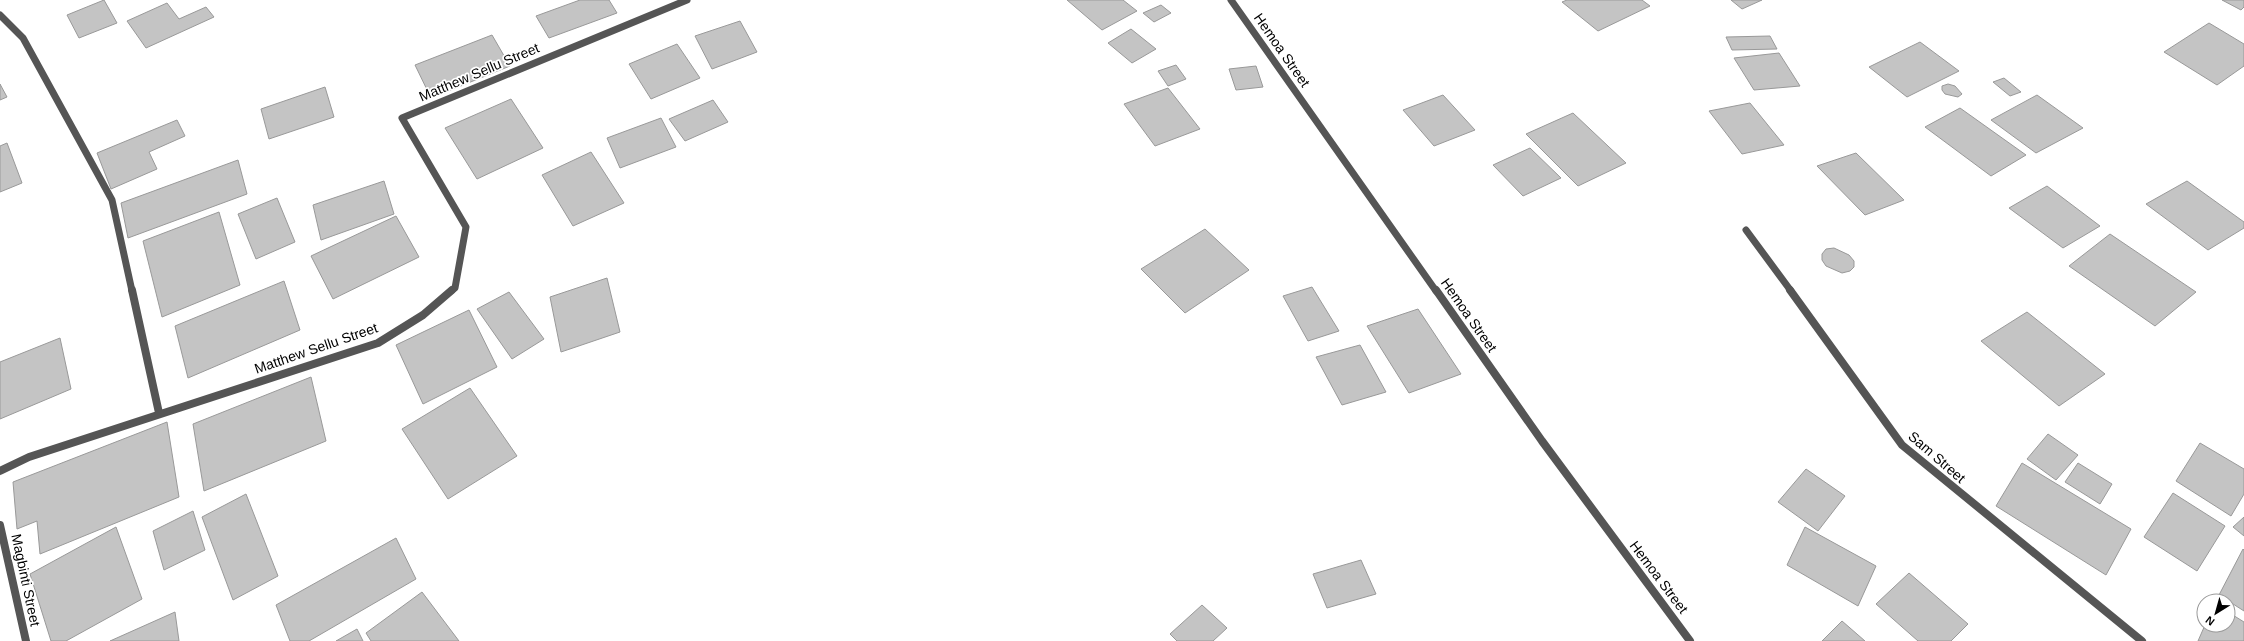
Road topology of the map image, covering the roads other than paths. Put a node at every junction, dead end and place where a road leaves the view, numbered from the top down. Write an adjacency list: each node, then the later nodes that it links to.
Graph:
1 (686, 0): 5 (street, Matthew Sellu Street)
2 (1231, 0): 9 (street, Hemoa Street)
3 (0, 16): 5 (street)
4 (1746, 230): 10 (street, Sam Street)
5 (159, 414): 6 (street, Matthew Sellu Street)
6 (0, 472)
7 (0, 526): 8 (street, Magbinti Street)
8 (26, 641)
9 (1690, 641)
10 (2142, 641)

